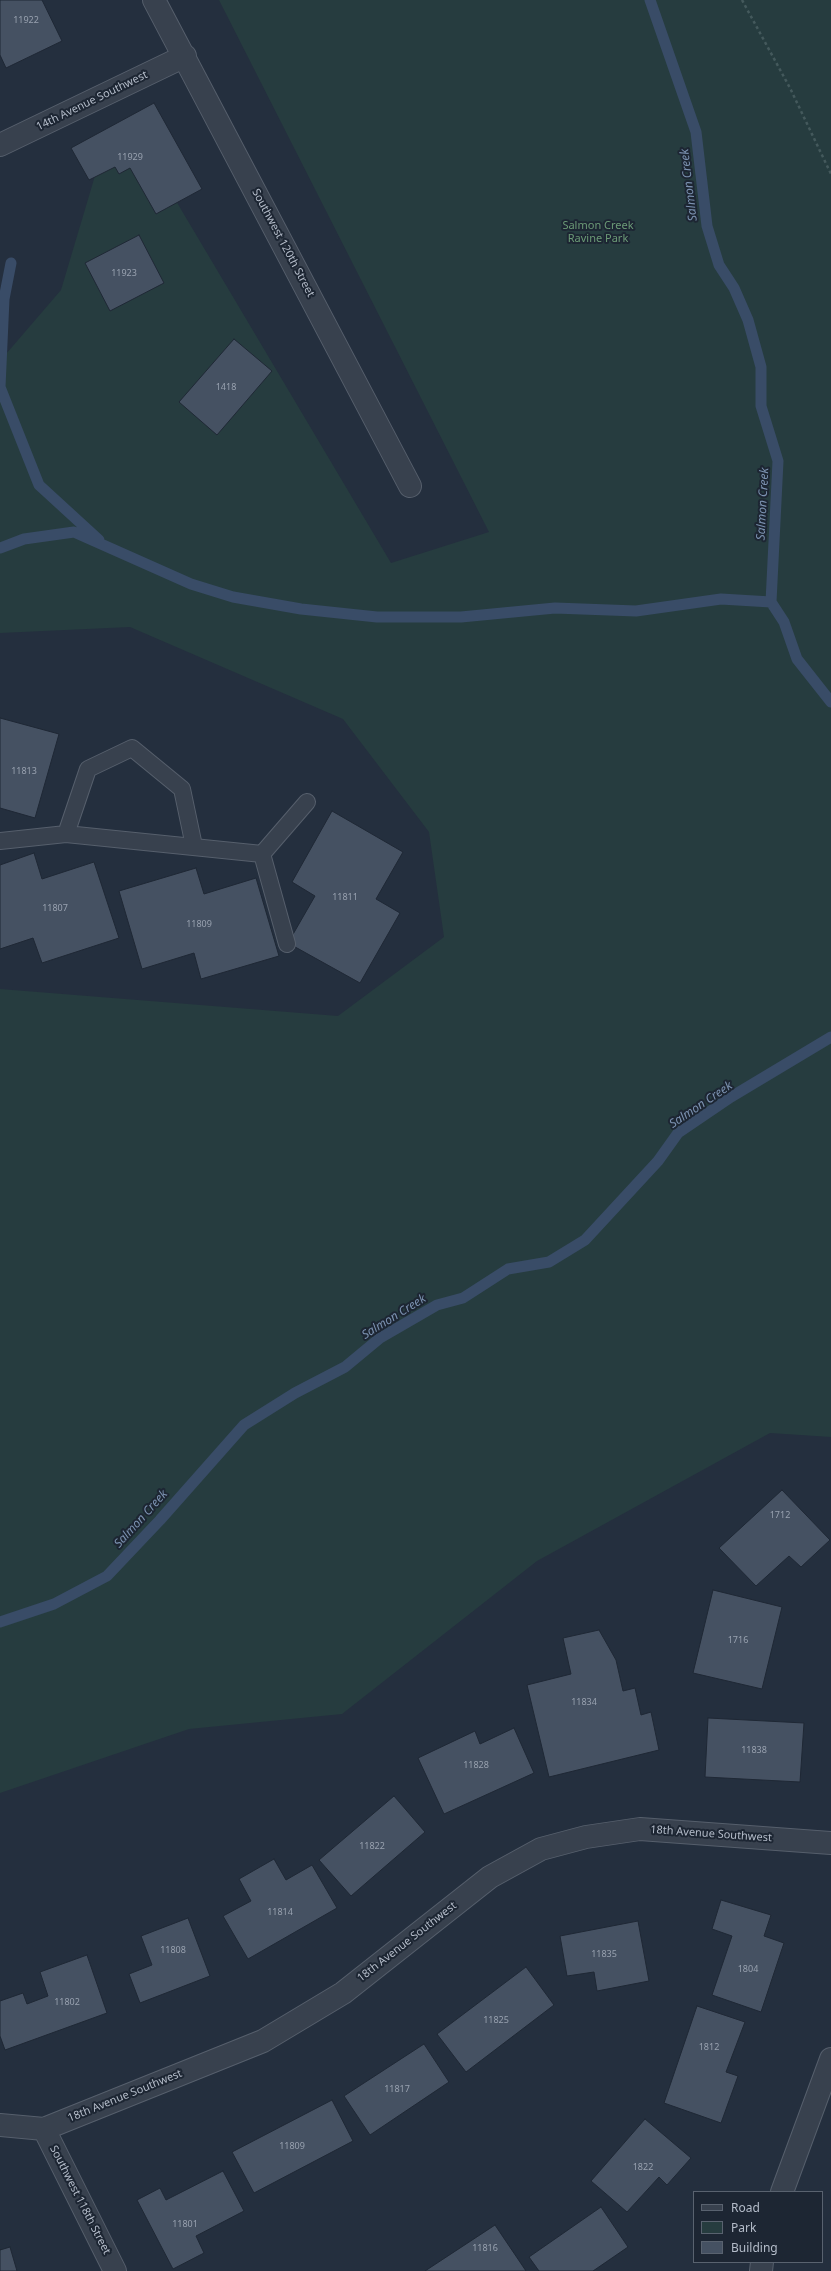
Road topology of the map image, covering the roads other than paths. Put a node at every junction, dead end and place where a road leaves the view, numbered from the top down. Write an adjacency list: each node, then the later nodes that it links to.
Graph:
1 (154, 0): 2 (street, Southwest 120th Street)
2 (185, 56): 3 (street, 14th Avenue Southwest); 4 (street, Southwest 120th Street)
3 (0, 146)
4 (410, 486)
5 (307, 802): 9 (lane)
6 (66, 834): 7 (lane); 8 (lane); 8 (lane)
7 (0, 841)
8 (194, 846): 9 (lane)
9 (262, 854): 10 (lane)
10 (287, 944)
11 (831, 1843): 14 (street, 18th Avenue Southwest)
12 (831, 2059): 15 (street)
13 (0, 2125): 14 (street, 18th Avenue Southwest)
14 (44, 2129): 16 (street, Southwest 118th Street)
15 (782, 2191)
16 (115, 2271)

